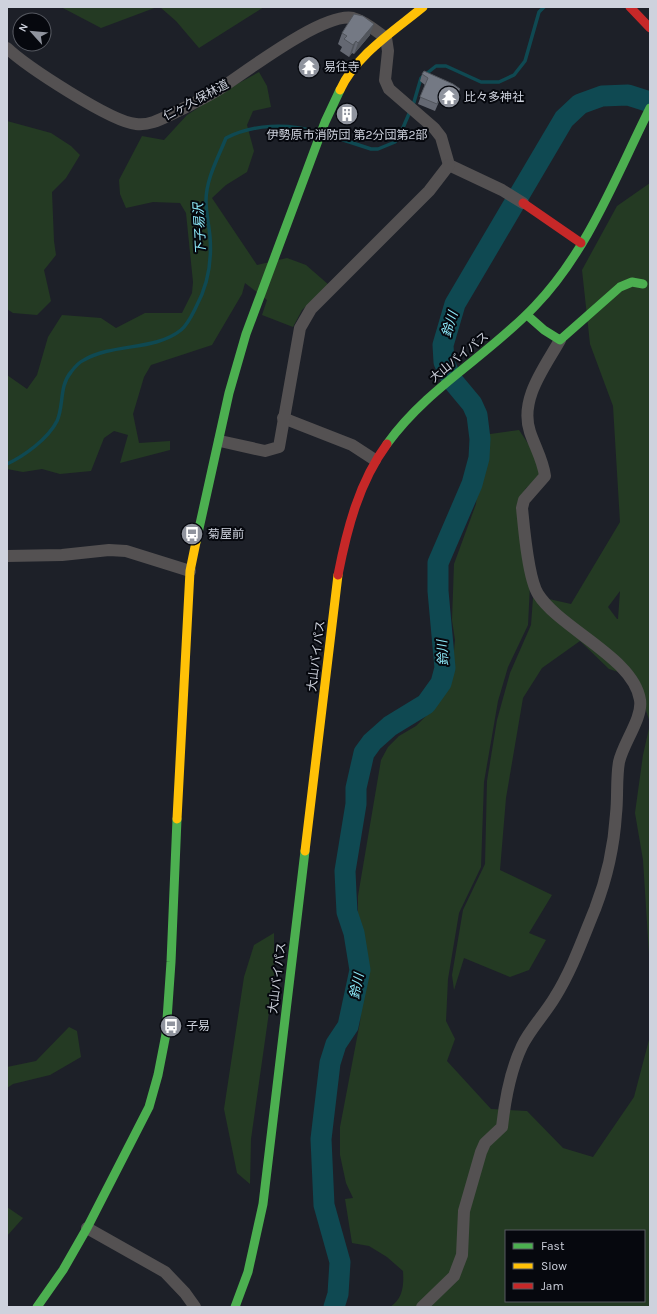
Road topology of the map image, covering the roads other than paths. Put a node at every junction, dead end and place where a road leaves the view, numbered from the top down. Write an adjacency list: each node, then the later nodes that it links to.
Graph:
1 (422, 7): 4 (street)
2 (630, 7): 3 (street)
3 (650, 28)
4 (386, 38): 5 (street, 仁ヶ久保林道); 7 (street); 14 (street)
5 (7, 48)
6 (650, 108): 9 (street, 大山バイパス)
7 (449, 165): 8 (street); 13 (street)
8 (523, 203): 9 (street)
9 (581, 243): 11 (street, 大山バイパス)
10 (646, 286): 12 (street)
11 (527, 315): 12 (street); 15 (street, 大山バイパス)
12 (560, 340): 22 (street)
13 (283, 418): 14 (street); 15 (street)
14 (220, 441): 17 (street)
15 (375, 460): 21 (street, 大山バイパス)
16 (7, 556): 17 (street)
17 (190, 571): 18 (street)
18 (87, 1228): 19 (street); 20 (street)
19 (37, 1307)
20 (195, 1307)
21 (235, 1307)
22 (422, 1307)

